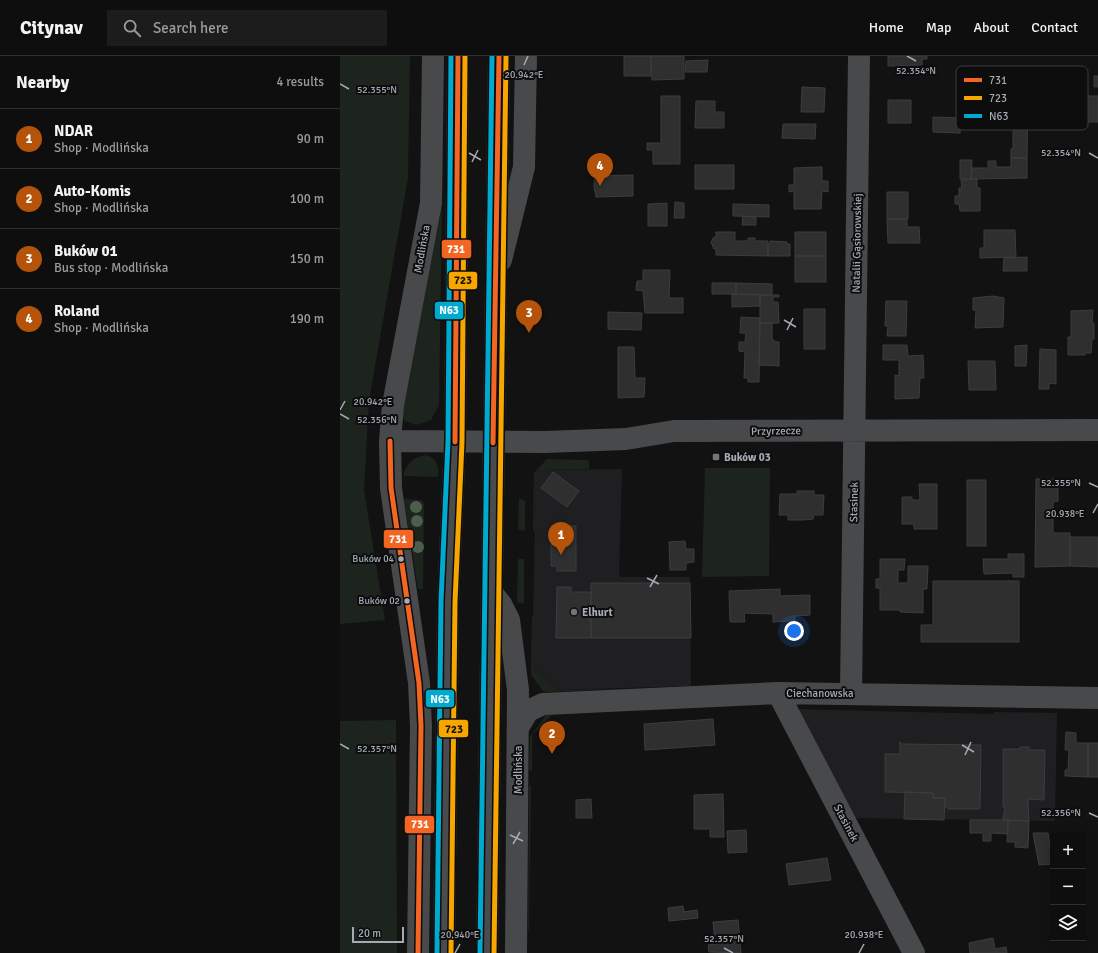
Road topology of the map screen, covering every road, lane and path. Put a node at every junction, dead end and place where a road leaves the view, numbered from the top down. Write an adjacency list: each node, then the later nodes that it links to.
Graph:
1 (433, 56): 9 (street, Modlińska)
2 (458, 56): 10 (main road)
3 (499, 56): 6 (main road)
4 (526, 56): 6 (street)
5 (859, 56): 7 (street, Natalii Gąsiorowskiej)
6 (496, 280): 11 (main road)
7 (855, 430): 8 (street, Przyrzecze); 11 (street, Przyrzecze); 15 (street, Stasinek)
8 (1098, 430)
9 (390, 441): 10 (street); 19 (street, Modlińska)
10 (455, 442): 11 (street, Przyrzecze); 20 (main road)
11 (494, 442): 12 (main road)
12 (492, 593): 13 (street, Modlińska); 21 (main road)
13 (518, 690): 17 (street, Ciechanowska); 18 (street, Modlińska)
14 (778, 693): 15 (street, Ciechanowska); 17 (street, Ciechanowska); 23 (street, Stasinek)
15 (851, 693): 16 (street, Ciechanowska)
16 (1098, 698)
17 (543, 704): 18 (street, Ciechanowska)
18 (518, 728): 22 (street, Modlińska)
19 (418, 953)
20 (444, 953)
21 (487, 953)
22 (516, 953)
23 (914, 953)

